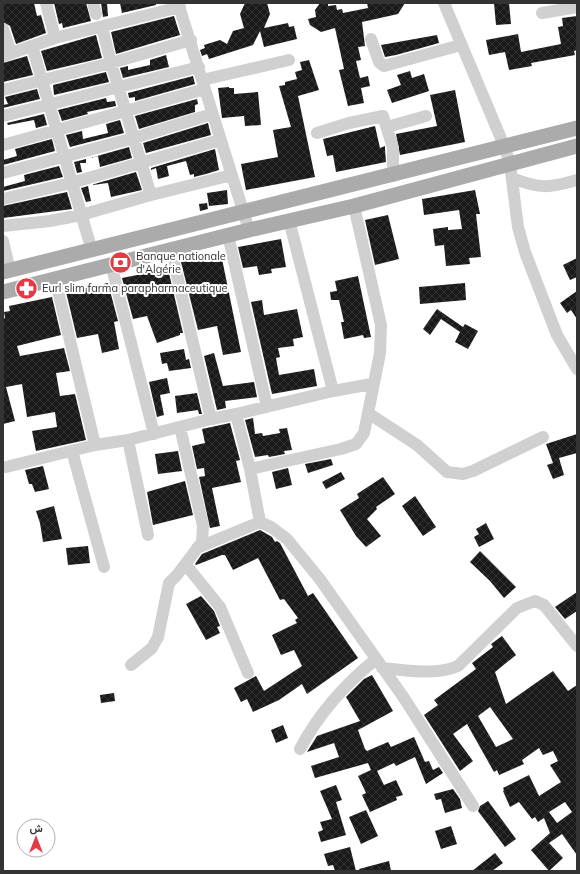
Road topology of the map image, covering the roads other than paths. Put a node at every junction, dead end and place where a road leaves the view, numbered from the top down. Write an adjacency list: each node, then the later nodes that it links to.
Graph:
1 (46, 3): 8 (street)
2 (444, 3): 11 (street)
3 (179, 5): 6 (street); 10 (street)
4 (577, 7): 5 (street)
5 (542, 13)
6 (102, 27): 8 (street); 15 (street)
7 (3, 29): 13 (street)
8 (55, 38): 12 (street)
9 (371, 39): 11 (street)
10 (191, 40): 15 (street); 16 (street)
11 (461, 45): 34 (street)
12 (32, 46): 13 (street); 17 (street)
13 (7, 54)
14 (290, 60): 18 (street)
15 (111, 63): 17 (street); 19 (street)
16 (200, 66): 18 (street); 19 (street)
17 (42, 80): 20 (street); 21 (street)
18 (204, 84): 22 (street); 23 (street)
19 (119, 88): 21 (street); 22 (street)
20 (3, 90)
21 (49, 103): 24 (street); 28 (street)
22 (127, 112): 28 (street); 30 (street)
23 (212, 114): 30 (street); 31 (street)
24 (3, 116)
25 (426, 116): 26 (street)
26 (387, 127): 29 (street); 40 (street)
27 (577, 128): 34 (main road)
28 (56, 130): 32 (street); 35 (street)
29 (317, 133)
30 (134, 138): 35 (street); 36 (street)
31 (220, 140): 36 (street); 39 (street)
32 (3, 145)
33 (577, 146): 37 (main road)
34 (505, 148): 37 (street); 40 (main road)
35 (63, 156): 38 (street); 42 (street)
36 (141, 162): 42 (street); 43 (street)
37 (511, 171): 41 (street); 45 (main road); 59 (street)
38 (3, 173)
39 (232, 175): 43 (street); 46 (street)
40 (393, 176): 46 (main road)
41 (577, 180)
42 (71, 183): 44 (street); 47 (street)
43 (151, 195): 47 (street)
44 (3, 200)
45 (354, 206): 48 (main road); 60 (street)
46 (243, 212): 50 (street); 54 (main road)
47 (81, 215): 49 (street); 54 (street)
48 (290, 220): 50 (main road); 61 (street)
49 (3, 226)
50 (249, 230): 51 (main road)
51 (228, 236): 53 (main road); 62 (street)
52 (3, 241): 56 (street)
53 (170, 250): 55 (main road); 65 (street)
54 (92, 251): 56 (main road)
55 (110, 264): 57 (main road); 67 (street)
56 (7, 271)
57 (55, 278): 58 (main road); 70 (street)
58 (3, 292)
59 (577, 369)
60 (372, 384): 61 (street); 63 (street)
61 (333, 391): 62 (street)
62 (267, 407): 64 (street)
63 (368, 413): 68 (street); 73 (street)
64 (236, 414): 65 (street); 73 (street)
65 (211, 419): 66 (street)
66 (180, 427): 67 (street); 76 (street)
67 (154, 434): 69 (street)
68 (543, 437)
69 (128, 440): 70 (street); 75 (street)
70 (95, 445): 71 (street)
71 (72, 450): 72 (street); 78 (street)
72 (6, 467)
73 (250, 469): 74 (street)
74 (260, 522): 76 (street); 80 (street)
75 (148, 535)
76 (197, 548): 77 (street)
77 (186, 565): 81 (street); 82 (street)
78 (104, 568)
79 (577, 646): 80 (street)
80 (379, 663): 83 (street); 84 (street)
81 (131, 665)
82 (248, 673)
83 (300, 749)
84 (473, 806)

